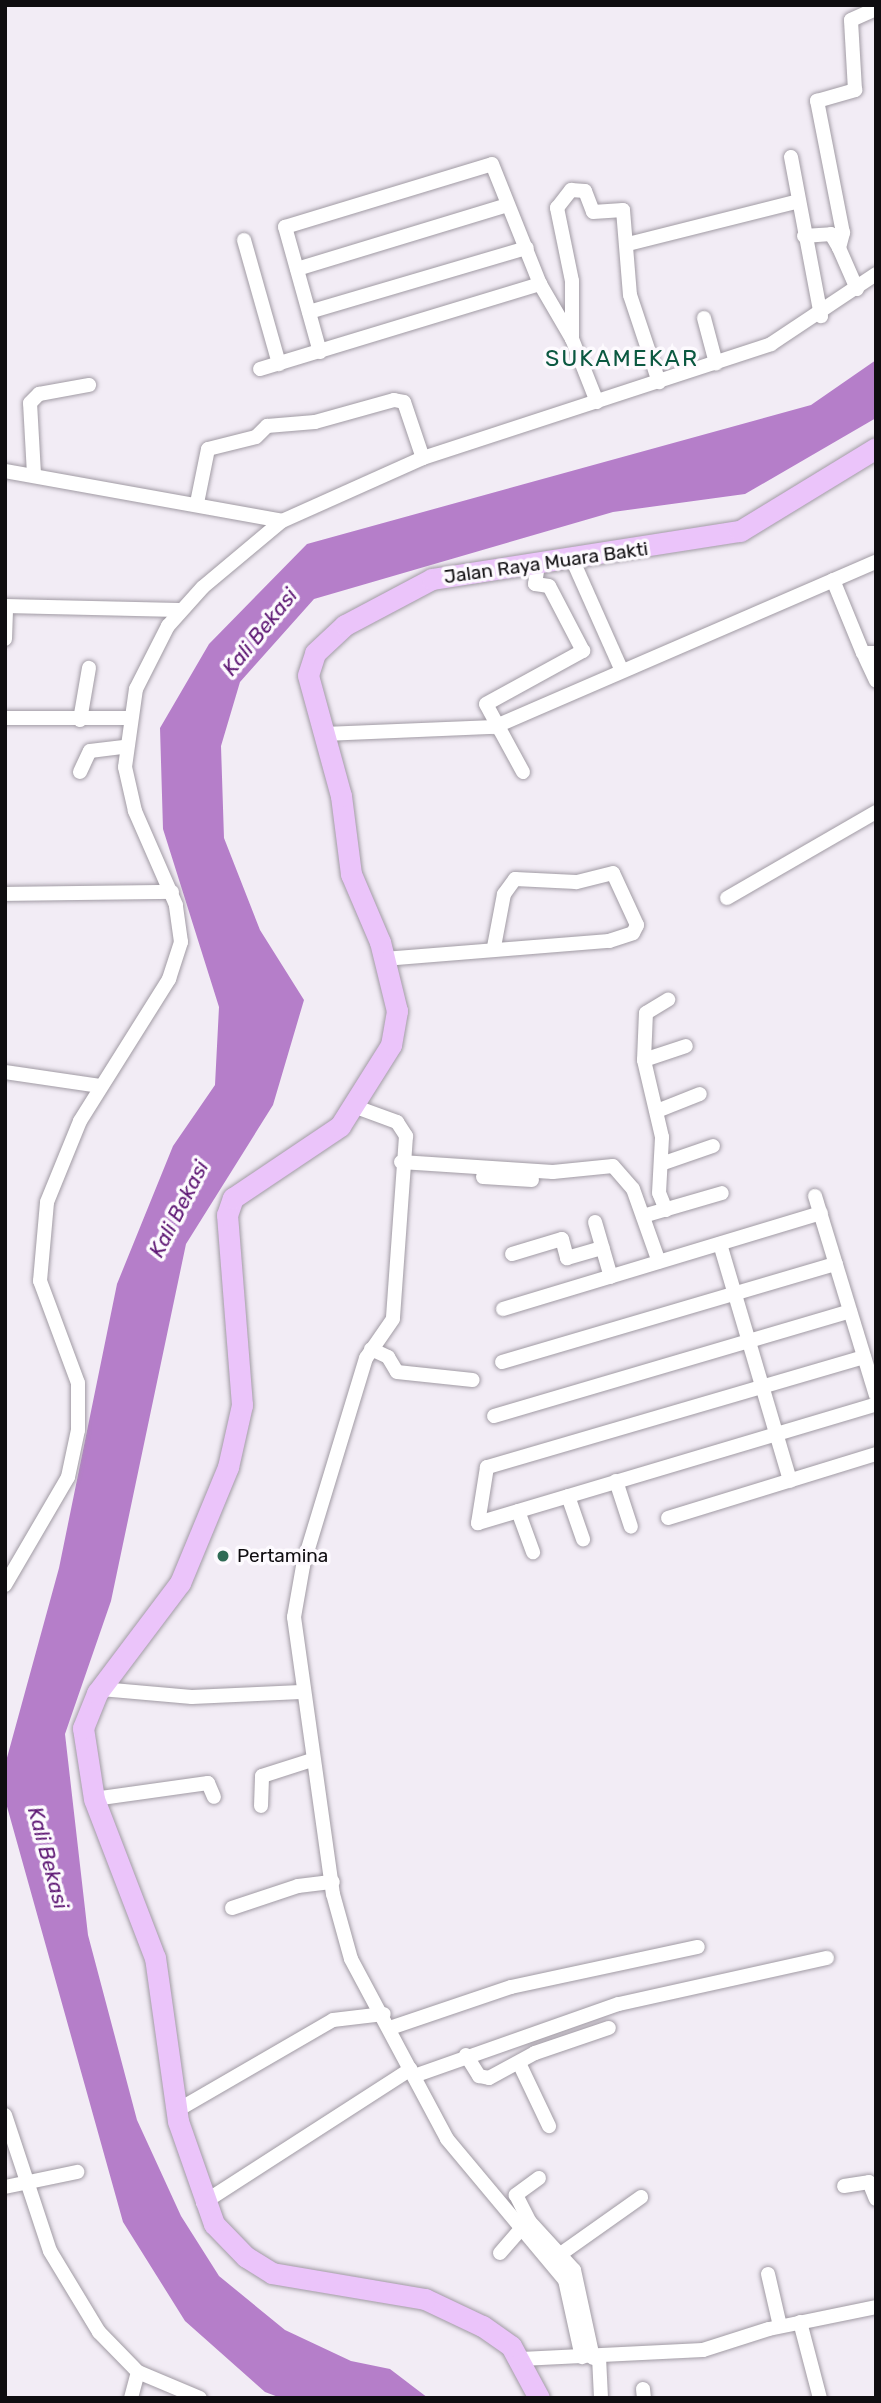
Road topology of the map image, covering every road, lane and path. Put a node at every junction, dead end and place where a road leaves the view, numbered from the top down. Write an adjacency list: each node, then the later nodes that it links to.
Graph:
1 (869, 8): 9 (street)
2 (791, 157): 3 (street)
3 (799, 201): 5 (street); 7 (street)
4 (508, 205): 8 (street); 10 (street); 10 (street)
5 (804, 236): 9 (street); 15 (street)
6 (244, 240): 20 (street)
7 (628, 244): 17 (street); 22 (street)
8 (527, 248): 12 (street); 14 (street)
9 (839, 248): 13 (street)
10 (297, 269): 14 (street)
11 (876, 274): 13 (street)
12 (540, 284): 17 (street); 18 (street)
13 (858, 289): 15 (street)
14 (309, 312): 18 (street)
15 (821, 316): 19 (street)
16 (704, 318): 19 (street)
17 (572, 339): 24 (street)
18 (320, 352): 20 (street)
19 (716, 363): 22 (street)
20 (279, 364): 21 (street)
21 (260, 369)
22 (659, 382): 24 (street)
23 (89, 385): 28 (street)
24 (597, 402): 26 (street)
25 (876, 449): 31 (main road, Jalan Raya Muara Bakti)
26 (424, 458): 29 (street); 30 (street)
27 (5, 471): 28 (street)
28 (34, 474): 29 (street)
29 (197, 503): 30 (street)
30 (282, 521): 36 (street)
31 (573, 561): 33 (main road, Jalan Raya Muara Bakti); 40 (street)
32 (876, 562): 34 (street)
33 (538, 566): 45 (street); 46 (main road, Jalan Raya Muara Bakti)
34 (833, 580): 38 (street); 40 (street)
35 (6, 606): 36 (street); 37 (street)
36 (179, 610): 43 (street)
37 (5, 639)
38 (871, 655): 41 (street)
39 (89, 668): 44 (street)
40 (622, 671): 45 (street)
41 (876, 681)
42 (5, 718): 44 (street)
43 (128, 718): 44 (street); 47 (street)
44 (80, 720)
45 (494, 727): 46 (street); 49 (street)
46 (325, 734): 55 (main road, Jalan Raya Muara Bakti)
47 (124, 747): 48 (street); 51 (street)
48 (80, 772)
49 (523, 772)
50 (876, 813): 53 (street)
51 (172, 892): 52 (street); 60 (street)
52 (5, 894)
53 (727, 898)
54 (494, 947): 54 (street); 55 (street)
55 (384, 959): 62 (main road, Jalan Raya Muara Bakti)
56 (668, 1000): 58 (street)
57 (686, 1046): 58 (street)
58 (644, 1060): 63 (street)
59 (5, 1072): 60 (street)
60 (100, 1086): 101 (street)
61 (700, 1094): 63 (street)
62 (356, 1107): 66 (street); 102 (main road, Jalan Raya Muara Bakti)
63 (657, 1111): 65 (street)
64 (713, 1146): 65 (street)
65 (661, 1164): 69 (street)
66 (402, 1167): 71 (street); 83 (street)
67 (722, 1193): 69 (street)
68 (816, 1196): 70 (street)
69 (666, 1210): 71 (street)
70 (821, 1213): 73 (street); 77 (street)
71 (643, 1216): 76 (street)
72 (595, 1222): 74 (street)
73 (723, 1243): 76 (street); 79 (street)
74 (603, 1248): 75 (street); 78 (street)
75 (512, 1254)
76 (659, 1262): 78 (street)
77 (836, 1264): 79 (street); 81 (street)
78 (611, 1276): 80 (street)
79 (738, 1292): 82 (street); 85 (street)
80 (503, 1309)
81 (850, 1311): 82 (street); 84 (street)
82 (752, 1339): 87 (street); 90 (street)
83 (371, 1349): 86 (street); 103 (street)
84 (864, 1357): 87 (street); 88 (street)
85 (502, 1362)
86 (473, 1380)
87 (766, 1385): 91 (street); 96 (street)
88 (876, 1395)
89 (876, 1404): 91 (street)
90 (494, 1416)
91 (780, 1432): 93 (street); 94 (street)
92 (876, 1454): 93 (street)
93 (794, 1479): 97 (street)
94 (616, 1481): 95 (street); 98 (street)
95 (568, 1496): 96 (street); 99 (street)
96 (518, 1511): 100 (street)
97 (668, 1518)
98 (631, 1527)
99 (583, 1539)
100 (533, 1552)
101 (5, 1585)
102 (101, 1689): 103 (street); 106 (main road, Jalan Raya Muara Bakti)
103 (300, 1692): 104 (street)
104 (312, 1760): 107 (street); 108 (street)
105 (214, 1797): 106 (street)
106 (94, 1799): 117 (main road, Jalan Raya Muara Bakti)
107 (261, 1806)
108 (333, 1882): 109 (street); 112 (street)
109 (232, 1908)
110 (698, 1947): 112 (street)
111 (827, 1958): 114 (street)
112 (387, 2021): 116 (street); 117 (street)
113 (609, 2028): 115 (street)
114 (466, 2055): 115 (street); 116 (street)
115 (519, 2063): 119 (street)
116 (413, 2073): 126 (street); 128 (street)
117 (176, 2111): 128 (main road, Jalan Raya Muara Bakti)
118 (5, 2115): 122 (street)
119 (549, 2126)
120 (77, 2172): 122 (street)
121 (539, 2178): 126 (street)
122 (29, 2182): 123 (street); 138 (street)
123 (5, 2186)
124 (844, 2186): 127 (street)
125 (641, 2197): 131 (street)
126 (511, 2198): 129 (street); 131 (street)
127 (876, 2199)
128 (204, 2203): 137 (main road, Jalan Raya Muara Bakti)
129 (522, 2228): 130 (street); 136 (street)
130 (500, 2253)
131 (562, 2253): 136 (street)
132 (768, 2274): 135 (street)
133 (876, 2307): 134 (street)
134 (800, 2322): 135 (street); 143 (street)
135 (780, 2326): 136 (street)
136 (591, 2357): 137 (street); 142 (street)
137 (521, 2359): 141 (main road, Jalan Raya Muara Bakti)
138 (138, 2372): 139 (street); 140 (street)
139 (131, 2398)
140 (200, 2398)
141 (539, 2398)
142 (601, 2398)
143 (820, 2398)

